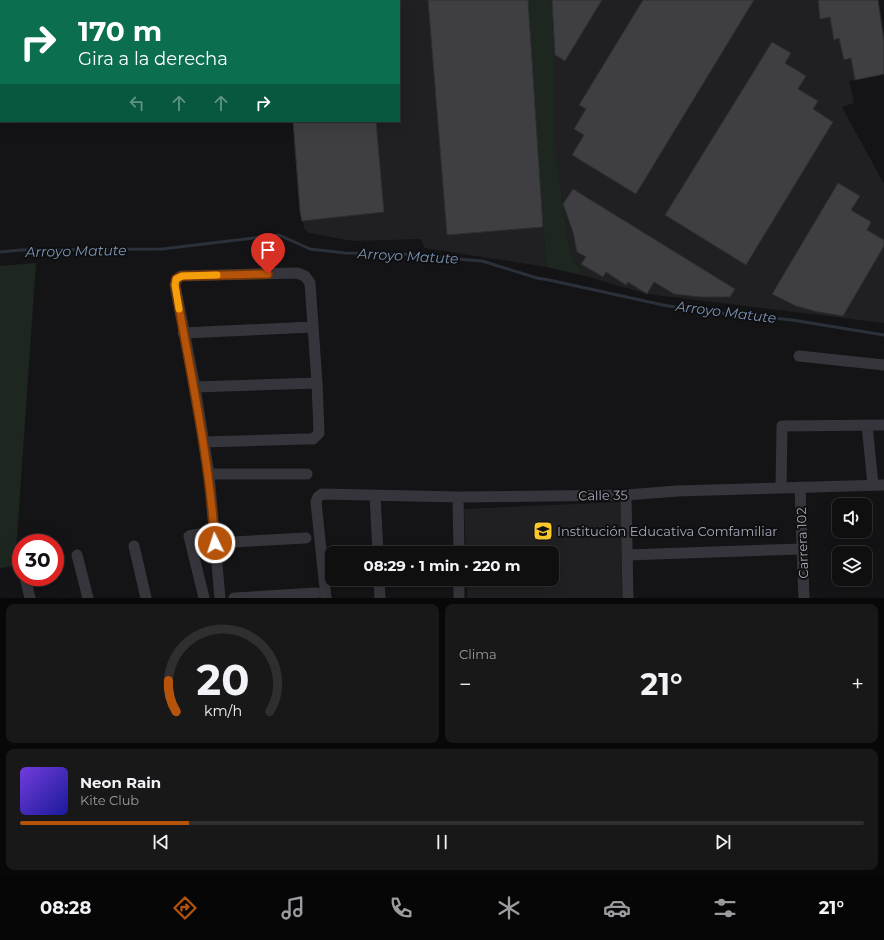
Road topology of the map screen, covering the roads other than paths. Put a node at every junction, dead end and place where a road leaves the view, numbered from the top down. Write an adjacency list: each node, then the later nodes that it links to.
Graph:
1 (313, 327): 2 (street); 2 (street); 5 (street)
2 (184, 333): 6 (street)
3 (799, 356): 4 (street)
4 (884, 365)
5 (317, 383): 6 (street); 9 (street)
6 (195, 387): 9 (street)
7 (884, 425): 8 (street)
8 (867, 426): 12 (street); 15 (street)
9 (204, 442): 10 (street)
10 (209, 474): 11 (street); 19 (street)
11 (307, 474)
12 (873, 485): 13 (street, Calle 35); 14 (street, Calle 35)
13 (884, 485)
14 (800, 487): 15 (street, Calle 35); 25 (street, Carrera 102)
15 (781, 488): 17 (street, Calle 35)
16 (375, 495): 18 (street, Calle 35); 23 (street); 31 (street, Calle 35)
17 (626, 495): 18 (street, Calle 35); 27 (street)
18 (458, 497): 24 (street)
19 (214, 531): 21 (street); 35 (street)
20 (306, 538): 21 (street)
21 (215, 543): 36 (street)
22 (134, 546): 34 (street)
23 (378, 546)
24 (459, 546)
25 (802, 549): 27 (street); 41 (street, Carrera 102)
26 (77, 555): 33 (street)
27 (627, 555): 40 (street)
28 (27, 586): 32 (street)
29 (379, 586): 38 (street)
30 (459, 586): 39 (street)
31 (321, 596): 37 (street)
32 (30, 598)
33 (88, 598)
34 (146, 598)
35 (204, 598)
36 (220, 598)
37 (234, 598)
38 (380, 598)
39 (459, 598)
40 (628, 598)
41 (804, 598)

